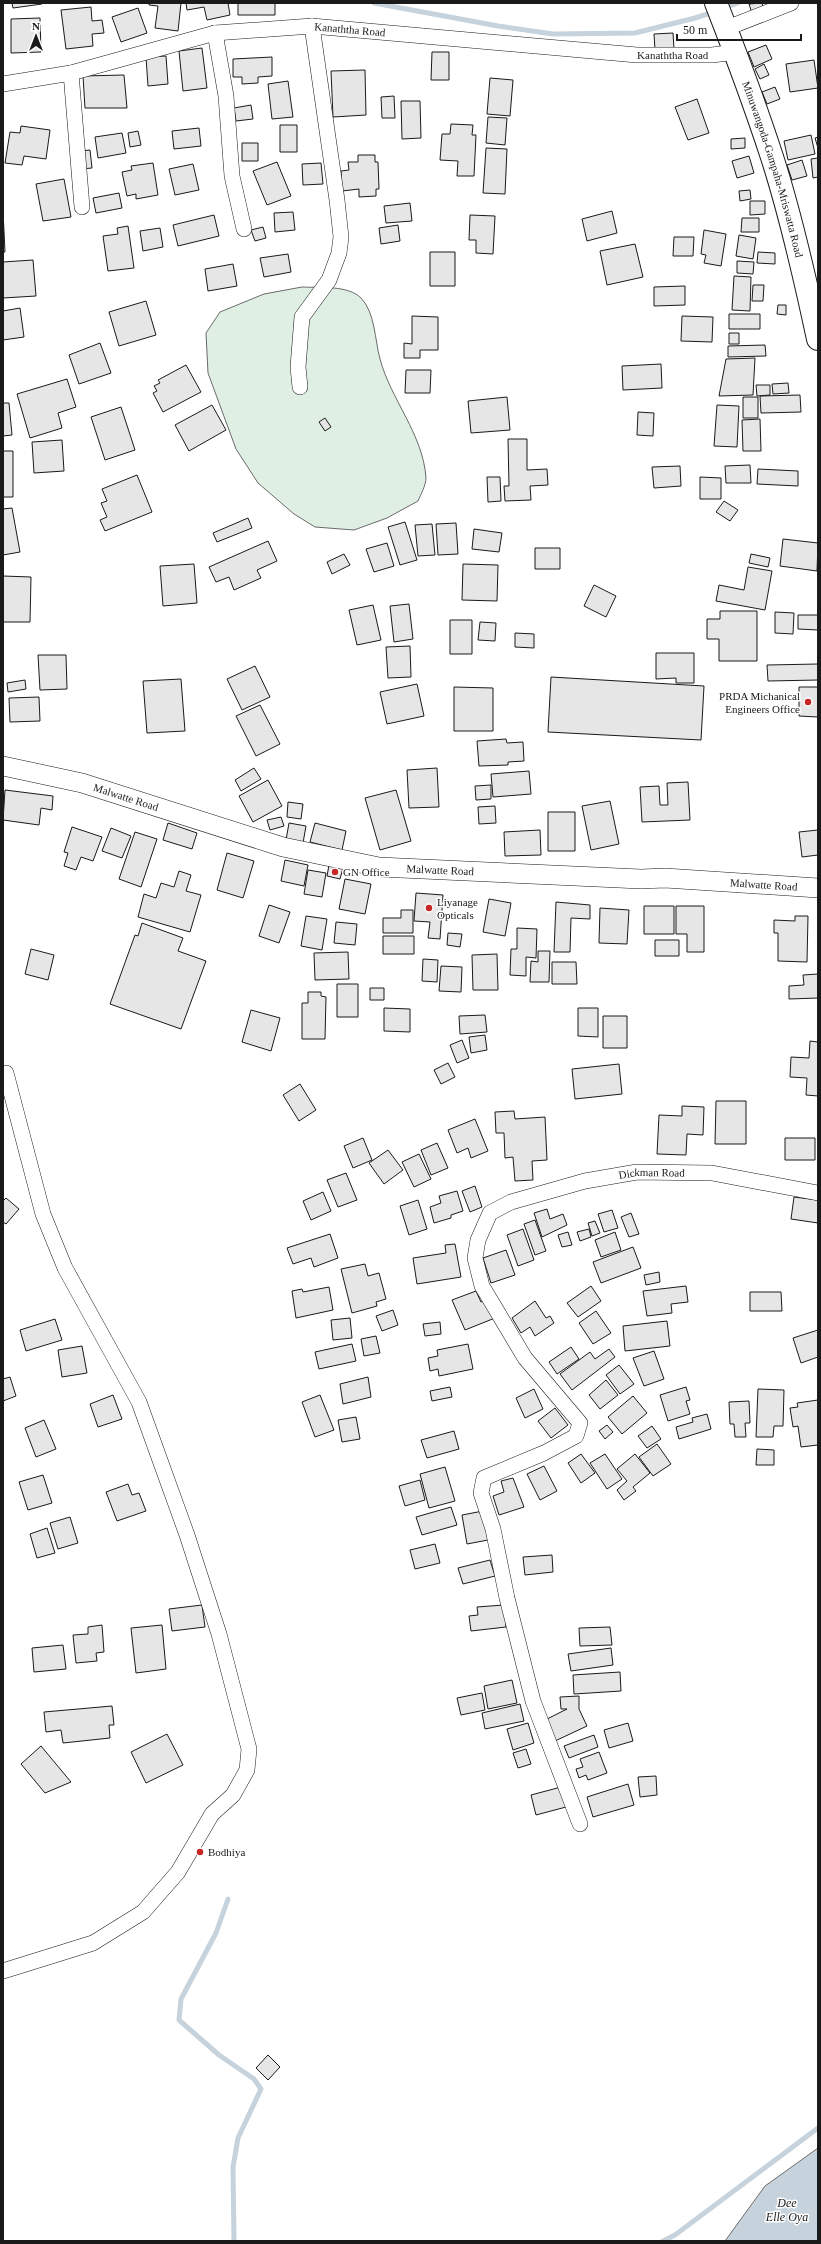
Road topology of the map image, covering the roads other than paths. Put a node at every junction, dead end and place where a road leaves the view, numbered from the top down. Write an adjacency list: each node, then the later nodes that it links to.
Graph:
1 (716, 3): 4 (main road, Minuwangoda-Gampaha-Mriswatta Road)
2 (791, 3): 4 (street)
3 (312, 26): 5 (street); 6 (street, Kanaththa Road); 12 (street, Kanaththa Road)
4 (727, 28): 6 (main road, Minuwangoda-Gampaha-Mriswatta Road)
5 (215, 32): 7 (street); 10 (street)
6 (736, 52): 11 (main road, Minuwangoda-Gampaha-Mriswatta Road)
7 (70, 73): 8 (street); 9 (street)
8 (3, 84)
9 (82, 207)
10 (244, 229)
11 (818, 338)
12 (300, 387)
13 (3, 766): 14 (street, Malwatte Road)
14 (818, 888)
15 (6, 1073): 18 (street)
16 (818, 1193): 17 (street, Dickman Road)
17 (580, 1824)
18 (3, 1971)

